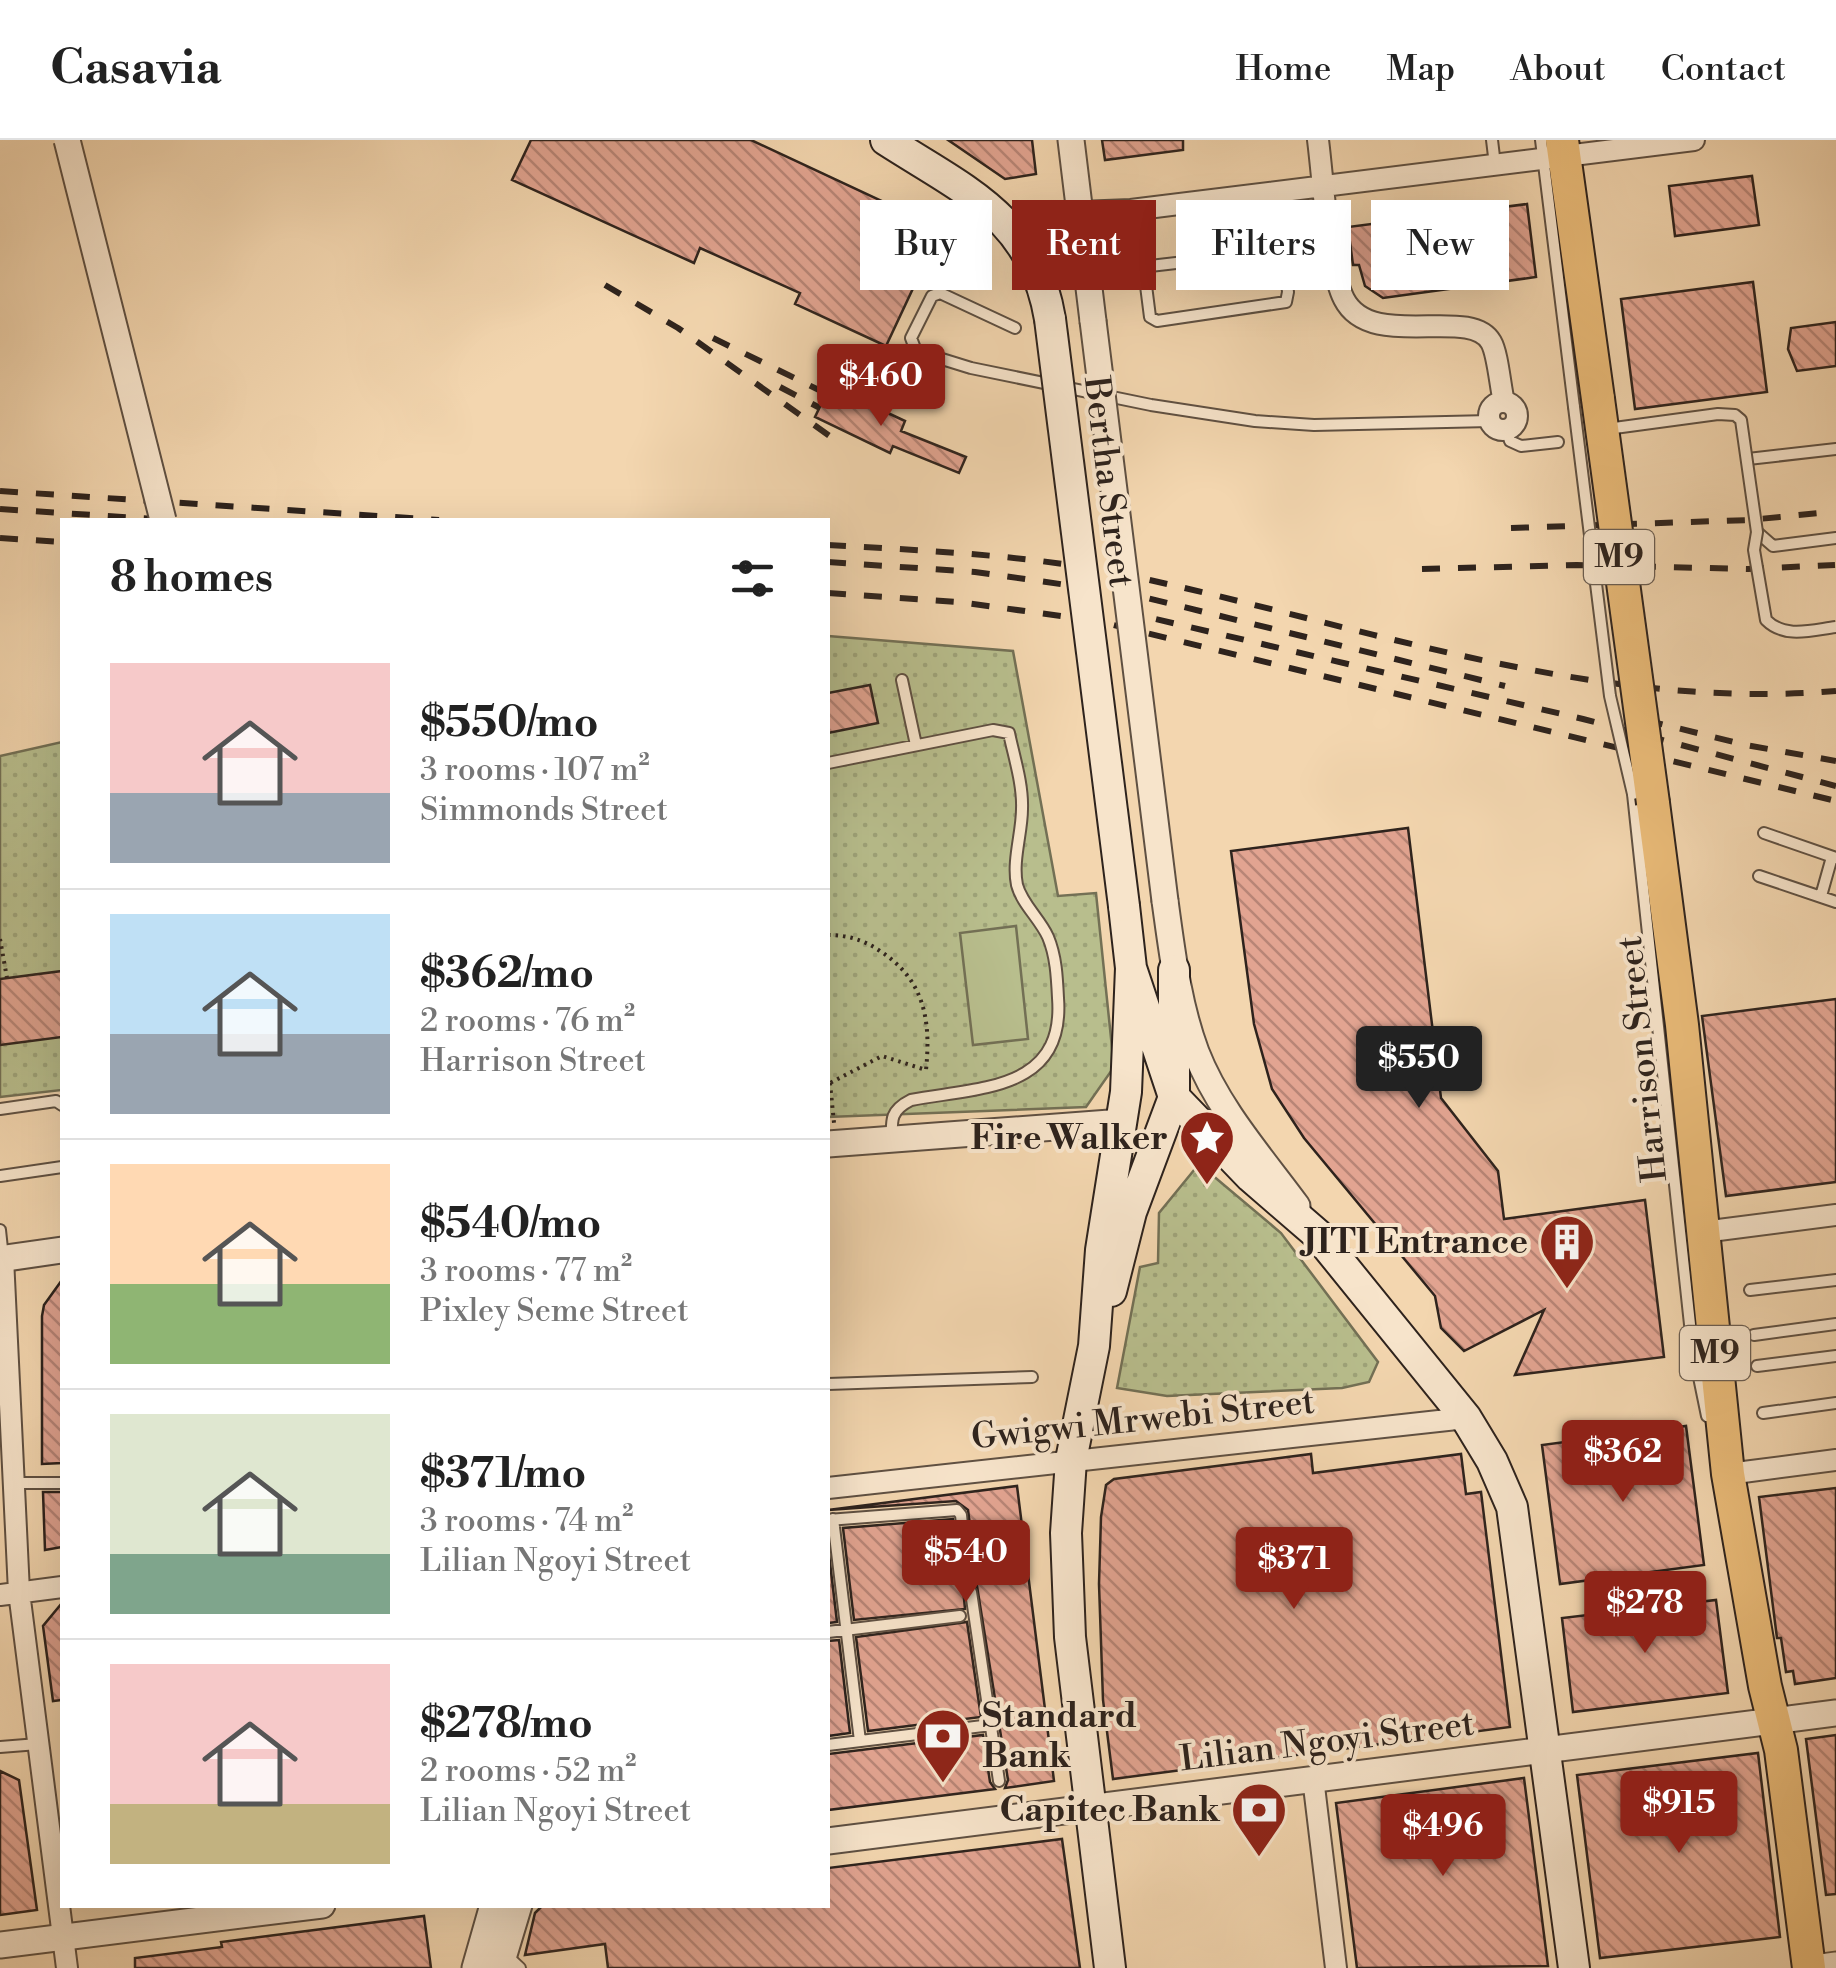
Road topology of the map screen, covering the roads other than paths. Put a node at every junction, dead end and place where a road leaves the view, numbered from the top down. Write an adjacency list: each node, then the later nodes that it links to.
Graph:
1 (68, 140): 23 (street, bridge)
2 (886, 140): 36 (main road, Bertha Street, bridge)
3 (1071, 140): 11 (street)
4 (1318, 140): 10 (street)
5 (1492, 140): 9 (lane)
6 (1694, 140): 7 (street)
7 (1657, 143): 8 (street)
8 (1552, 150): 9 (street); 18 (main road, Harrison Street / M9)
9 (1496, 166): 10 (street)
10 (1324, 187): 12 (street); 13 (street)
11 (1078, 200)
12 (1326, 200)
13 (1156, 207)
14 (1283, 250): 14 (lane)
15 (1089, 290): 37 (street, bridge)
16 (1341, 290): 19 (street)
17 (1015, 328): 19 (lane)
18 (1591, 412): 22 (lane, bridge); 30 (main road, Harrison Street / M9, bridge)
19 (1498, 426): 20 (lane)
20 (1558, 442)
21 (1836, 449): 22 (lane)
22 (1748, 460): 24 (lane, bridge)
23 (162, 518)
24 (1757, 532): 25 (lane); 26 (lane, bridge)
25 (1836, 538)
26 (1836, 627)
27 (902, 680): 28 (lane)
28 (916, 746): 29 (lane); 43 (lane)
29 (830, 762)
30 (1643, 798): 48 (main road, Harrison Street / M9); 67 (lane)
31 (1764, 834): 32 (lane)
32 (1834, 858): 34 (lane)
33 (1759, 876): 34 (lane)
34 (1821, 896): 35 (lane)
35 (1836, 902)
36 (1131, 968): 38 (main road); 41 (main road)
37 (1174, 970): 38 (main road); 49 (street)
38 (1174, 1097): 49 (main road); 56 (main road)
39 (60, 1104): 40 (lane)
40 (0, 1109)
41 (1124, 1122): 43 (street); 56 (main road)
42 (831, 1136): 43 (street)
43 (892, 1140)
44 (60, 1167): 45 (lane)
45 (0, 1176)
46 (1836, 1215): 48 (street)
47 (0, 1230): 51 (lane)
48 (1703, 1232): 67 (main road, Harrison Street / M9)
49 (1317, 1234): 64 (main road)
50 (60, 1250): 51 (street)
51 (2, 1258): 61 (street)
52 (1836, 1280): 53 (lane)
53 (1750, 1290)
54 (1836, 1324): 55 (lane)
55 (1754, 1335)
56 (1094, 1346): 65 (main road)
57 (1836, 1356): 58 (lane)
58 (1757, 1366)
59 (1032, 1376): 60 (lane)
60 (830, 1384)
61 (5, 1397): 68 (street)
62 (1836, 1402): 63 (lane)
63 (1764, 1412)
64 (1466, 1418): 65 (street, Gwigwi Mrwebi Street); 86 (main road)
65 (1071, 1460): 70 (street, Gwigwi Mrwebi Street); 89 (main road)
66 (1836, 1460): 67 (street)
67 (1728, 1474): 80 (main road, Harrison Street / M9)
68 (15, 1483): 69 (lane); 75 (street)
69 (60, 1483)
70 (830, 1488)
71 (830, 1520): 72 (lane); 77 (lane)
72 (967, 1572)
73 (60, 1587): 75 (street)
74 (972, 1592): 81 (lane)
75 (10, 1593): 83 (street)
76 (960, 1616): 77 (lane)
77 (848, 1630): 78 (lane); 82 (lane)
78 (830, 1632)
79 (1836, 1713): 80 (street, Lilian Ngoyi Street)
80 (1774, 1721): 86 (street, Lilian Ngoyi Street); 103 (main road, Harrison Street / M9)
81 (990, 1725): 82 (lane); 88 (lane)
82 (860, 1740): 84 (lane)
83 (38, 1744): 85 (lane); 94 (street)
84 (830, 1745)
85 (0, 1747)
86 (1547, 1749): 87 (street, Lilian Ngoyi Street); 102 (main road)
87 (1312, 1778): 89 (street, Lilian Ngoyi Street); 101 (street)
88 (999, 1782)
89 (1088, 1808): 90 (street, Lilian Ngoyi Street); 100 (main road)
90 (830, 1841)
91 (298, 1908): 94 (street)
92 (492, 1908): 99 (street)
93 (517, 1908): 96 (street)
94 (63, 1937): 95 (street); 98 (street)
95 (0, 1945)
96 (508, 1963)
97 (1836, 1965): 103 (street)
98 (67, 1968)
99 (475, 1968)
100 (1110, 1968)
101 (1336, 1968)
102 (1574, 1968)
103 (1811, 1968)

